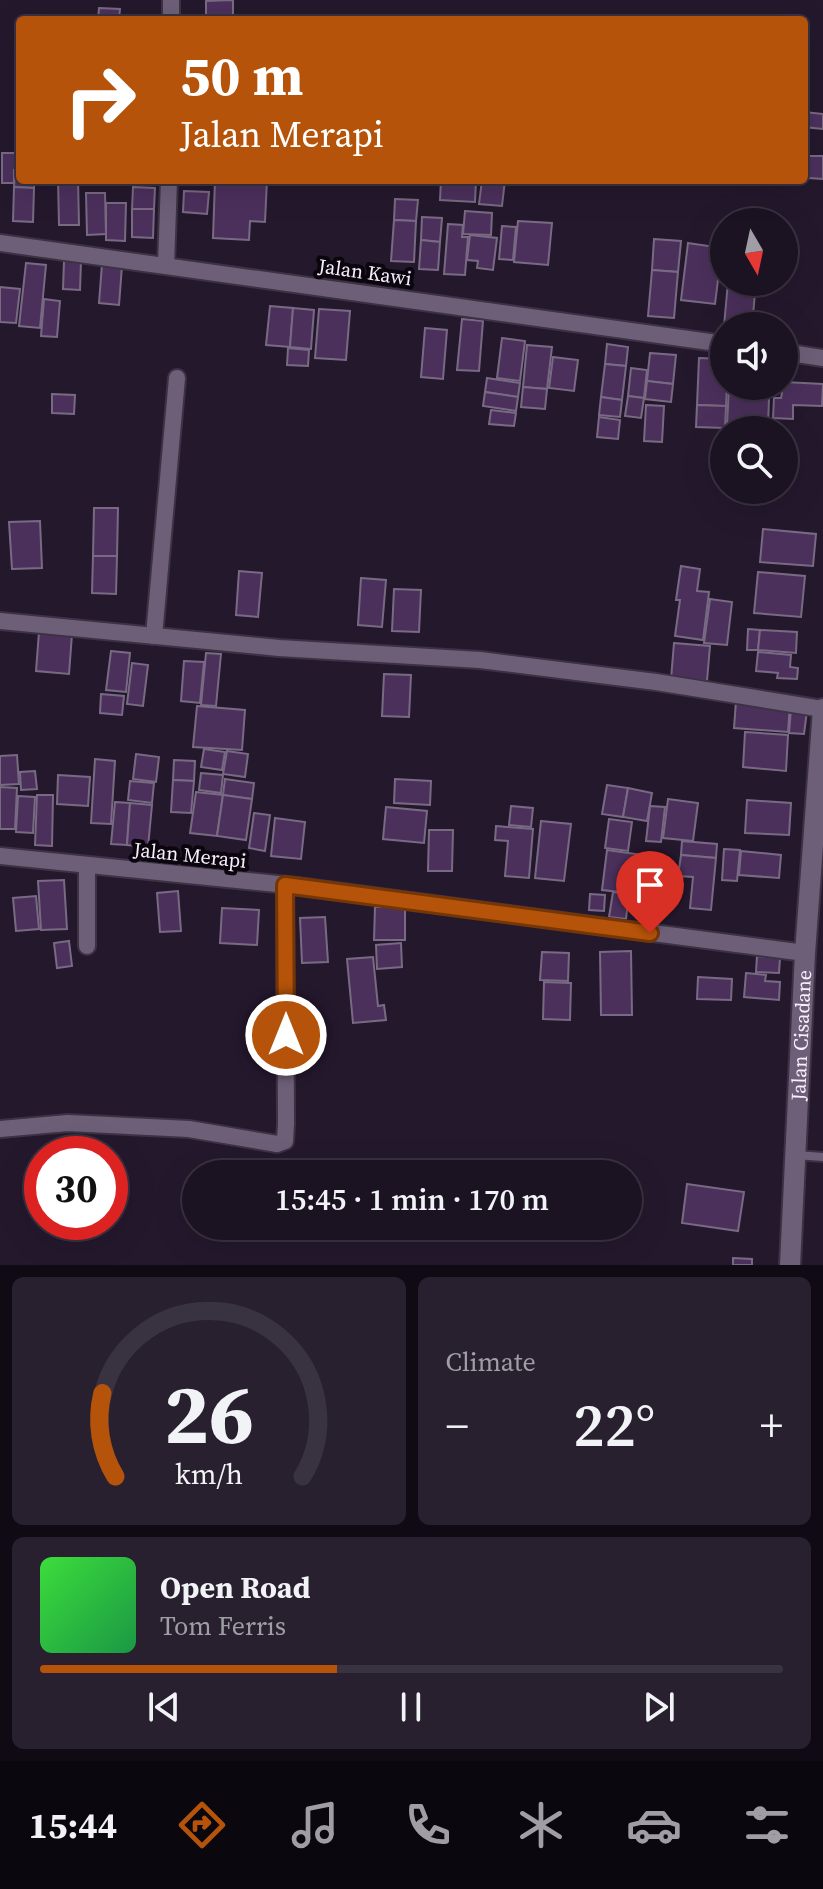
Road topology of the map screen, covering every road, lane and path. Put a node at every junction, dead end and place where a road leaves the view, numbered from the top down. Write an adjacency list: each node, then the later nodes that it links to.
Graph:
1 (169, 184): 3 (street)
2 (0, 243): 3 (street, Jalan Kawi)
3 (166, 265): 4 (street, Jalan Kawi)
4 (710, 342)
5 (798, 354): 6 (street)
6 (823, 358)
7 (177, 378): 9 (street)
8 (0, 621): 9 (street)
9 (154, 636): 10 (street)
10 (823, 709): 15 (street, Jalan Cisadane)
11 (0, 856): 12 (street, Jalan Merapi)
12 (87, 865): 13 (street, Jalan Merapi); 14 (street)
13 (285, 885): 15 (street, Jalan Merapi); 16 (street)
14 (87, 946)
15 (805, 953): 17 (street, Jalan Cisadane)
16 (0, 1129)
17 (795, 1155): 18 (lane); 19 (street, Jalan Cisadane)
18 (823, 1157)
19 (790, 1265)

